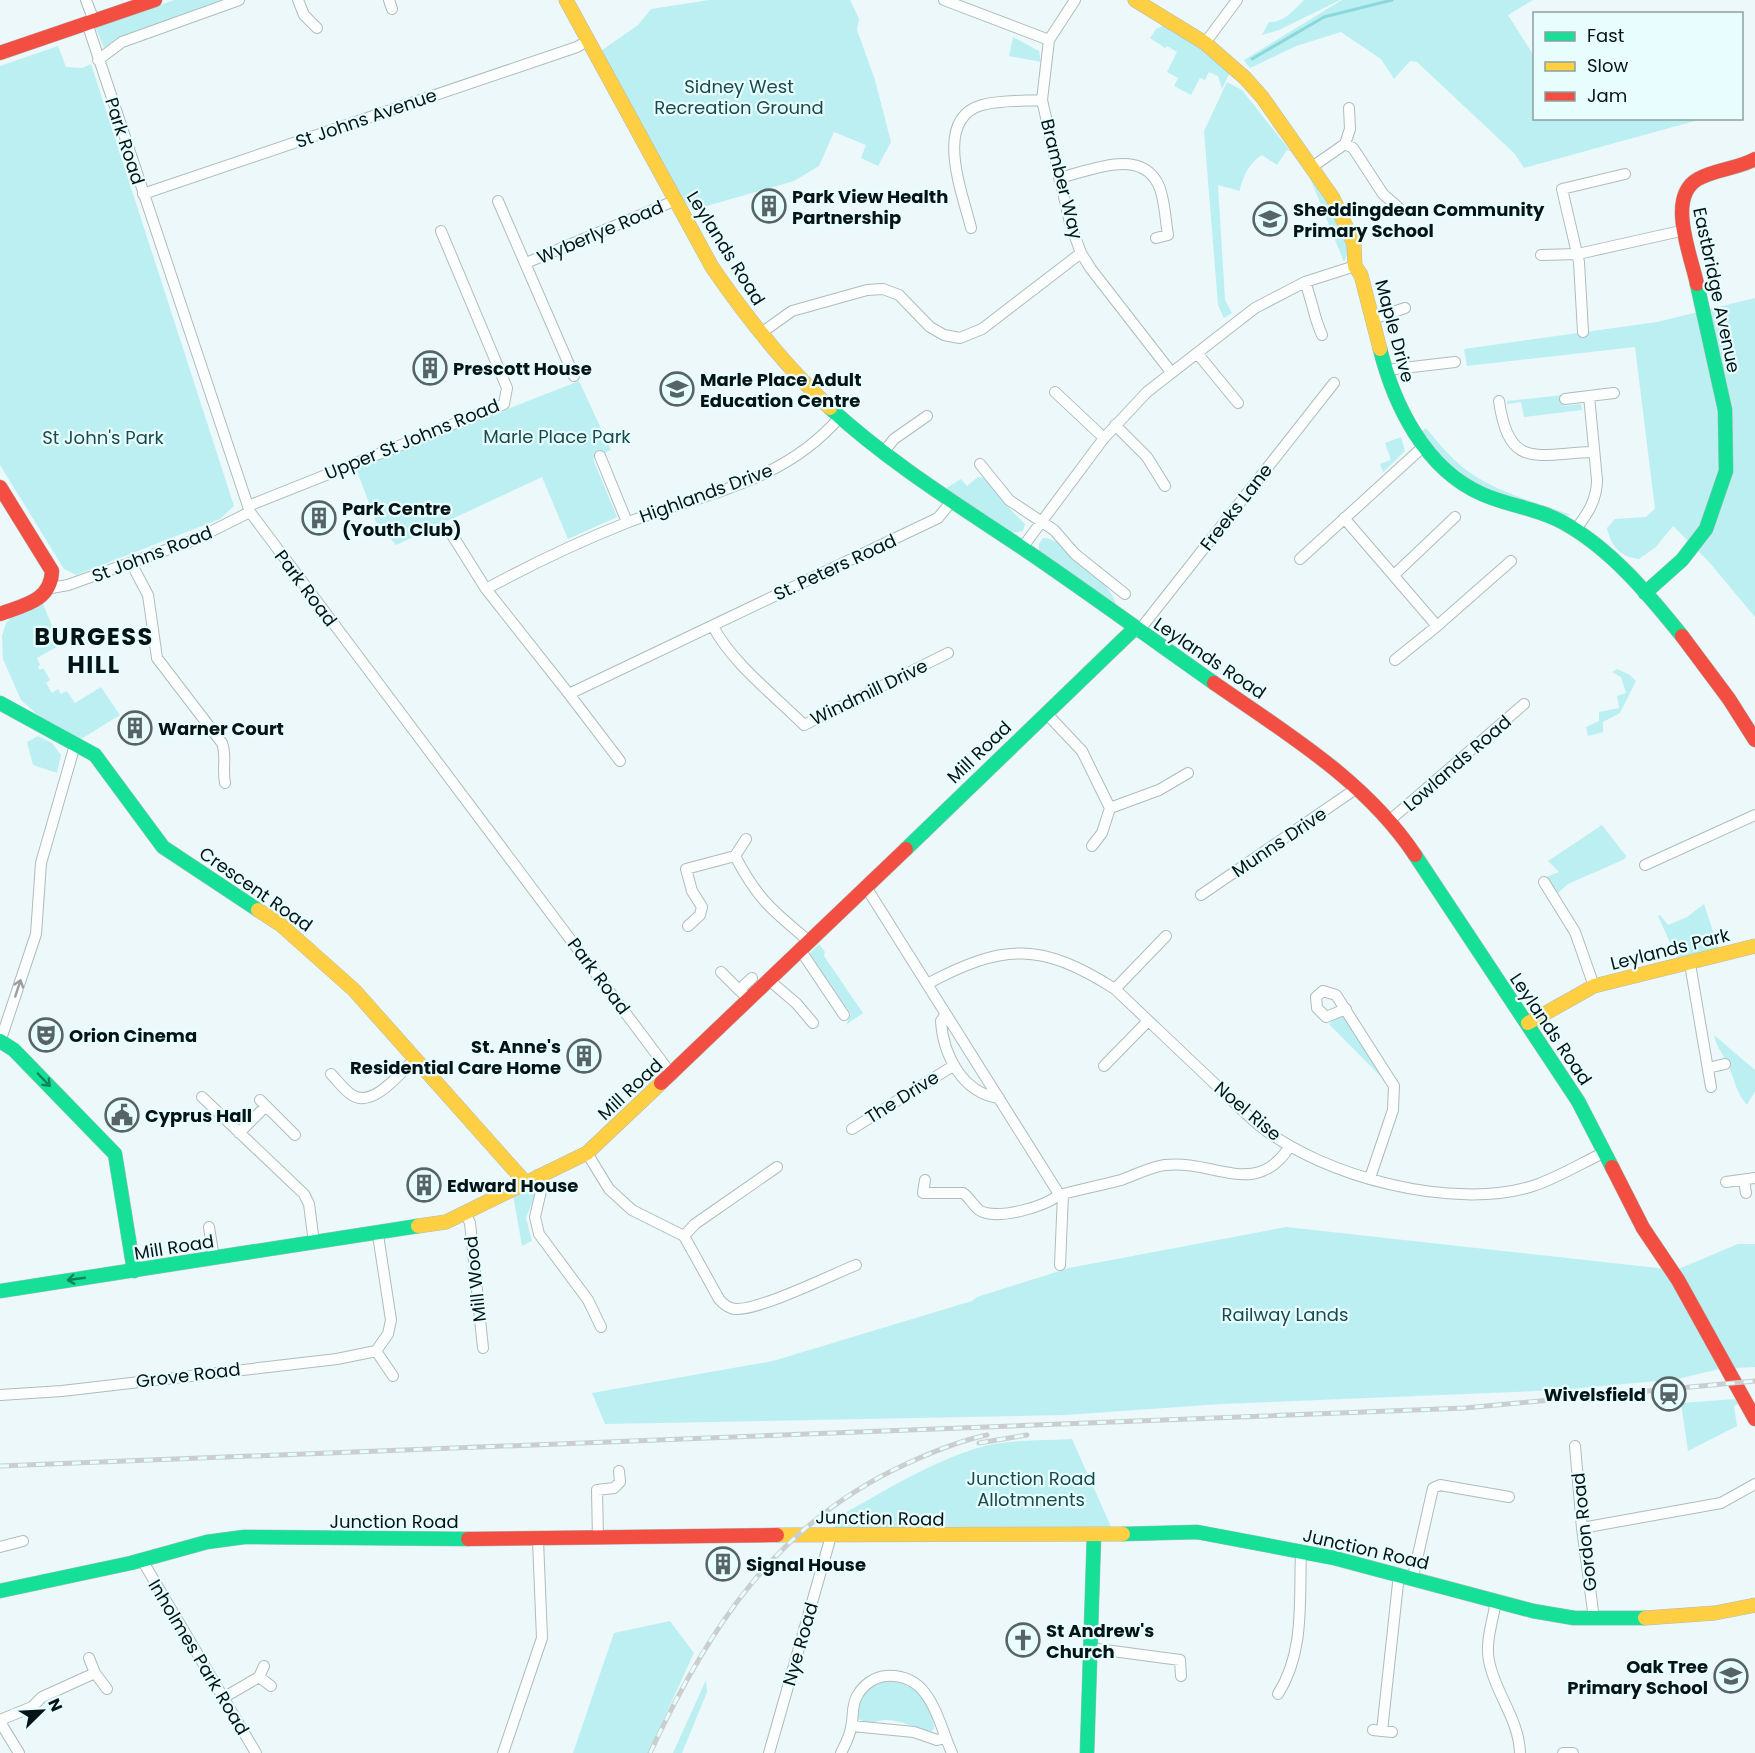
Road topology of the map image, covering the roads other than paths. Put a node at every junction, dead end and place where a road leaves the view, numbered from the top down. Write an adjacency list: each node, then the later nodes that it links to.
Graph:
1 (86, 0): 10 (street, Park Road)
2 (155, 0): 10 (street)
3 (239, 0): 16 (street)
4 (298, 0): 11 (street)
5 (566, 0): 12 (street, Leylands Road)
6 (944, 0): 13 (street)
7 (1076, 0): 13 (street, Bramber Way)
8 (1135, 0): 14 (street, Maple Drive)
9 (1232, 2): 14 (street)
10 (90, 22): 15 (street); 16 (street, Park Road)
11 (317, 28)
12 (589, 40): 24 (street, St Johns Avenue); 26 (street, Leylands Road)
13 (1049, 40): 17 (street, Bramber Way)
14 (1205, 43): 21 (street, Maple Drive)
15 (0, 53)
16 (98, 60): 24 (street, Park Road)
17 (1042, 100): 23 (street, Bramber Way); 28 (street)
18 (1349, 108): 19 (street)
19 (1345, 144): 21 (street); 27 (street)
20 (1755, 159): 29 (street, Eastbridge Avenue)
21 (1312, 167): 36 (street, Maple Drive)
22 (1625, 174): 33 (street)
23 (1059, 178): 31 (street); 32 (street, Bramber Way)
24 (143, 194): 67 (street, Park Road)
25 (498, 201): 35 (street, Wyberlye Road)
26 (674, 201): 35 (street, Wyberlye Road); 41 (street, Leylands Road)
27 (1398, 207)
28 (971, 228)
29 (1685, 230): 33 (street); 81 (street, Eastbridge Avenue)
30 (441, 231): 67 (street, Upper St Johns Road)
31 (1156, 238)
32 (1081, 253): 41 (street); 46 (street, Bramber Way)
33 (1578, 254): 34 (street); 40 (street)
34 (1541, 255)
35 (526, 262): 47 (street, Wyberlye Road)
36 (1355, 266): 37 (street); 39 (street, Maple Drive)
37 (1305, 282): 42 (street); 43 (street)
38 (1405, 308): 39 (street)
39 (1373, 320): 45 (street, Maple Drive)
40 (1583, 332)
41 (761, 333): 56 (street, Leylands Road)
42 (1322, 335)
43 (1197, 353): 46 (street); 54 (street)
44 (1455, 362): 45 (street)
45 (1386, 370): 59 (street, Maple Drive)
46 (1171, 372): 57 (street)
47 (574, 376)
48 (1334, 383): 86 (street, Freeks Lane)
49 (1055, 392): 58 (street)
50 (1614, 393): 51 (street)
51 (1589, 396): 52 (street); 60 (street)
52 (1565, 399)
53 (1499, 401): 60 (street)
54 (1238, 403)
55 (927, 416): 61 (street)
56 (839, 418): 61 (street, Leylands Road); 70 (street, Highlands Drive)
57 (1115, 425): 58 (street); 64 (street)
58 (1104, 438): 71 (street)
59 (1424, 446): 69 (street); 73 (street, Maple Drive)
60 (1592, 452): 73 (street)
61 (883, 453): 66 (street, Leylands Road)
62 (600, 456): 70 (street, Highlands Drive)
63 (980, 464): 71 (street)
64 (1165, 486)
65 (0, 487): 79 (street)
66 (951, 502): 74 (street, Leylands Road); 84 (street, St. Peters Road)
67 (249, 509): 77 (street, St Johns Road); 135 (street, Park Road)
68 (1455, 517): 78 (street)
69 (1344, 518): 75 (street); 78 (street)
70 (627, 522): 80 (street, Highlands Drive)
71 (1042, 523): 74 (street); 82 (street)
72 (449, 530): 80 (street)
73 (1575, 530): 81 (street, Maple Drive)
74 (1022, 548): 86 (street, Leylands Road)
75 (1300, 560)
76 (1511, 561): 85 (street)
77 (131, 563): 79 (street, St Johns Road); 97 (street)
78 (1394, 575): 85 (street)
79 (51, 588): 83 (street)
80 (486, 589): 89 (street)
81 (1645, 593): 93 (street, Maple Drive)
82 (1125, 594)
83 (0, 614)
84 (713, 626): 87 (street, Windmill Drive); 89 (street, St. Peters Road)
85 (1437, 626): 88 (street)
86 (1136, 630): 92 (street, Mill Road); 98 (street, Leylands Road)
87 (948, 653)
88 (1395, 660)
89 (569, 694): 95 (street)
90 (0, 703): 94 (street, Crescent Road)
91 (1524, 704): 101 (street, Lowlands Road)
92 (1046, 713): 99 (street); 107 (street, Mill Road)
93 (1755, 740)
94 (75, 745): 128 (street, one-way to 94); 129 (street, Crescent Road)
95 (620, 761)
96 (1188, 773): 99 (street)
97 (225, 783)
98 (1357, 788): 101 (street, Leylands Road); 108 (street, Munns Drive)
99 (1110, 808): 103 (street)
100 (1755, 815): 105 (street)
101 (1389, 821): 127 (street, Leylands Road)
102 (746, 838): 104 (street)
103 (1092, 846)
104 (735, 856): 109 (street); 112 (street)
105 (1645, 865)
106 (1544, 882): 118 (street, Leylands Park)
107 (866, 887): 112 (street, Mill Road); 117 (street)
108 (1201, 895)
109 (688, 926)
110 (1166, 936): 119 (street)
111 (1755, 945): 113 (street, Leylands Park)
112 (806, 946): 116 (street, Mill Road); 124 (street)
113 (1690, 964): 118 (street, Leylands Park); 133 (street)
114 (721, 972): 120 (street)
115 (752, 978): 120 (street)
116 (770, 981): 121 (street, Mill Road); 126 (street)
117 (927, 984): 119 (street, Noel Rise); 123 (street)
118 (1594, 986): 127 (street, Leylands Park)
119 (1115, 989): 125 (street, Noel Rise)
120 (739, 990): 121 (street)
121 (750, 1000): 135 (street, Mill Road)
122 (1346, 1009): 147 (street)
123 (946, 1014): 131 (street); 138 (street)
124 (844, 1015)
125 (1148, 1021): 132 (street); 142 (street, Noel Rise)
126 (813, 1023)
127 (1528, 1023): 144 (street, Leylands Road)
128 (0, 1042): 162 (street, one-way to 162)
129 (415, 1059): 134 (street); 150 (street, Crescent Road)
130 (1725, 1064): 133 (street)
131 (953, 1066): 138 (street); 139 (street, The Drive)
132 (1104, 1066)
133 (1707, 1068): 136 (street)
134 (331, 1074)
135 (672, 1075): 143 (street, Mill Road)
136 (1711, 1088)
137 (202, 1097): 140 (street)
138 (999, 1098): 153 (street)
139 (852, 1129)
140 (239, 1133): 141 (street); 158 (street)
141 (295, 1135)
142 (1290, 1146): 147 (street, Noel Rise); 153 (street)
143 (587, 1153): 146 (street, Mill Road); 157 (street)
144 (1603, 1153): 147 (street, Noel Rise); 169 (street, Leylands Road)
145 (777, 1167): 157 (street)
146 (538, 1175): 150 (street, Mill Road); 164 (street)
147 (1370, 1178)
148 (1749, 1179): 151 (street); 152 (street)
149 (925, 1180): 153 (street)
150 (525, 1182): 154 (street, Mill Road)
151 (1726, 1182)
152 (1746, 1193)
153 (1061, 1194): 161 (street)
154 (465, 1212): 156 (street, Mill Road); 165 (street, Mill Wood)
155 (209, 1227): 159 (street)
156 (378, 1234): 158 (street, Mill Road); 166 (street)
157 (684, 1236): 160 (street)
158 (314, 1243): 159 (street, Mill Road)
159 (214, 1259): 162 (street, Mill Road)
160 (856, 1264)
161 (1060, 1264)
162 (134, 1271): 163 (street, Mill Road, one-way to 163)
163 (0, 1291)
164 (601, 1327)
165 (483, 1347)
166 (376, 1352): 167 (street); 168 (street, Grove Road)
167 (393, 1376)
168 (0, 1395)
169 (1755, 1419)
170 (1575, 1446): 174 (street, Gordon Road)
171 (619, 1472): 177 (street)
172 (1755, 1484): 174 (street)
173 (1509, 1497): 184 (street)
174 (1581, 1528): 188 (street, Gordon Road)
175 (1094, 1535): 176 (street, Junction Road); 181 (street, Junction Road); 189 (street)
176 (831, 1536): 177 (street, Junction Road); 204 (street, Nye Road)
177 (598, 1538): 178 (street, Junction Road)
178 (538, 1540): 182 (street, Junction Road); 203 (street)
179 (23, 1541): 180 (street)
180 (0, 1547)
181 (1301, 1552): 183 (street, Junction Road); 195 (street)
182 (142, 1560): 185 (street, Junction Road); 196 (street, Inholmes Park Road)
183 (1399, 1574): 184 (street, Junction Road); 199 (street)
184 (1413, 1577): 186 (street, Junction Road)
185 (0, 1591)
186 (1496, 1601): 188 (street, Junction Road); 208 (street)
187 (1755, 1605): 188 (street, Junction Road)
188 (1594, 1619)
189 (1090, 1647): 192 (street); 207 (street)
190 (89, 1658): 191 (street)
191 (94, 1672): 194 (street); 197 (street)
192 (1181, 1676)
193 (271, 1686): 196 (street)
194 (107, 1689)
195 (1278, 1694)
196 (223, 1698): 202 (street, Inholmes Park Road)
197 (0, 1721): 201 (street)
198 (852, 1726): 200 (street); 200 (street); 205 (street)
199 (1382, 1731)
200 (945, 1738): 206 (street)
201 (19, 1753)
202 (256, 1753)
203 (503, 1753)
204 (770, 1753)
205 (841, 1753)
206 (952, 1753)
207 (1087, 1753)
208 (1520, 1753)
209 (1563, 1753): 210 (street)
210 (1573, 1753)

